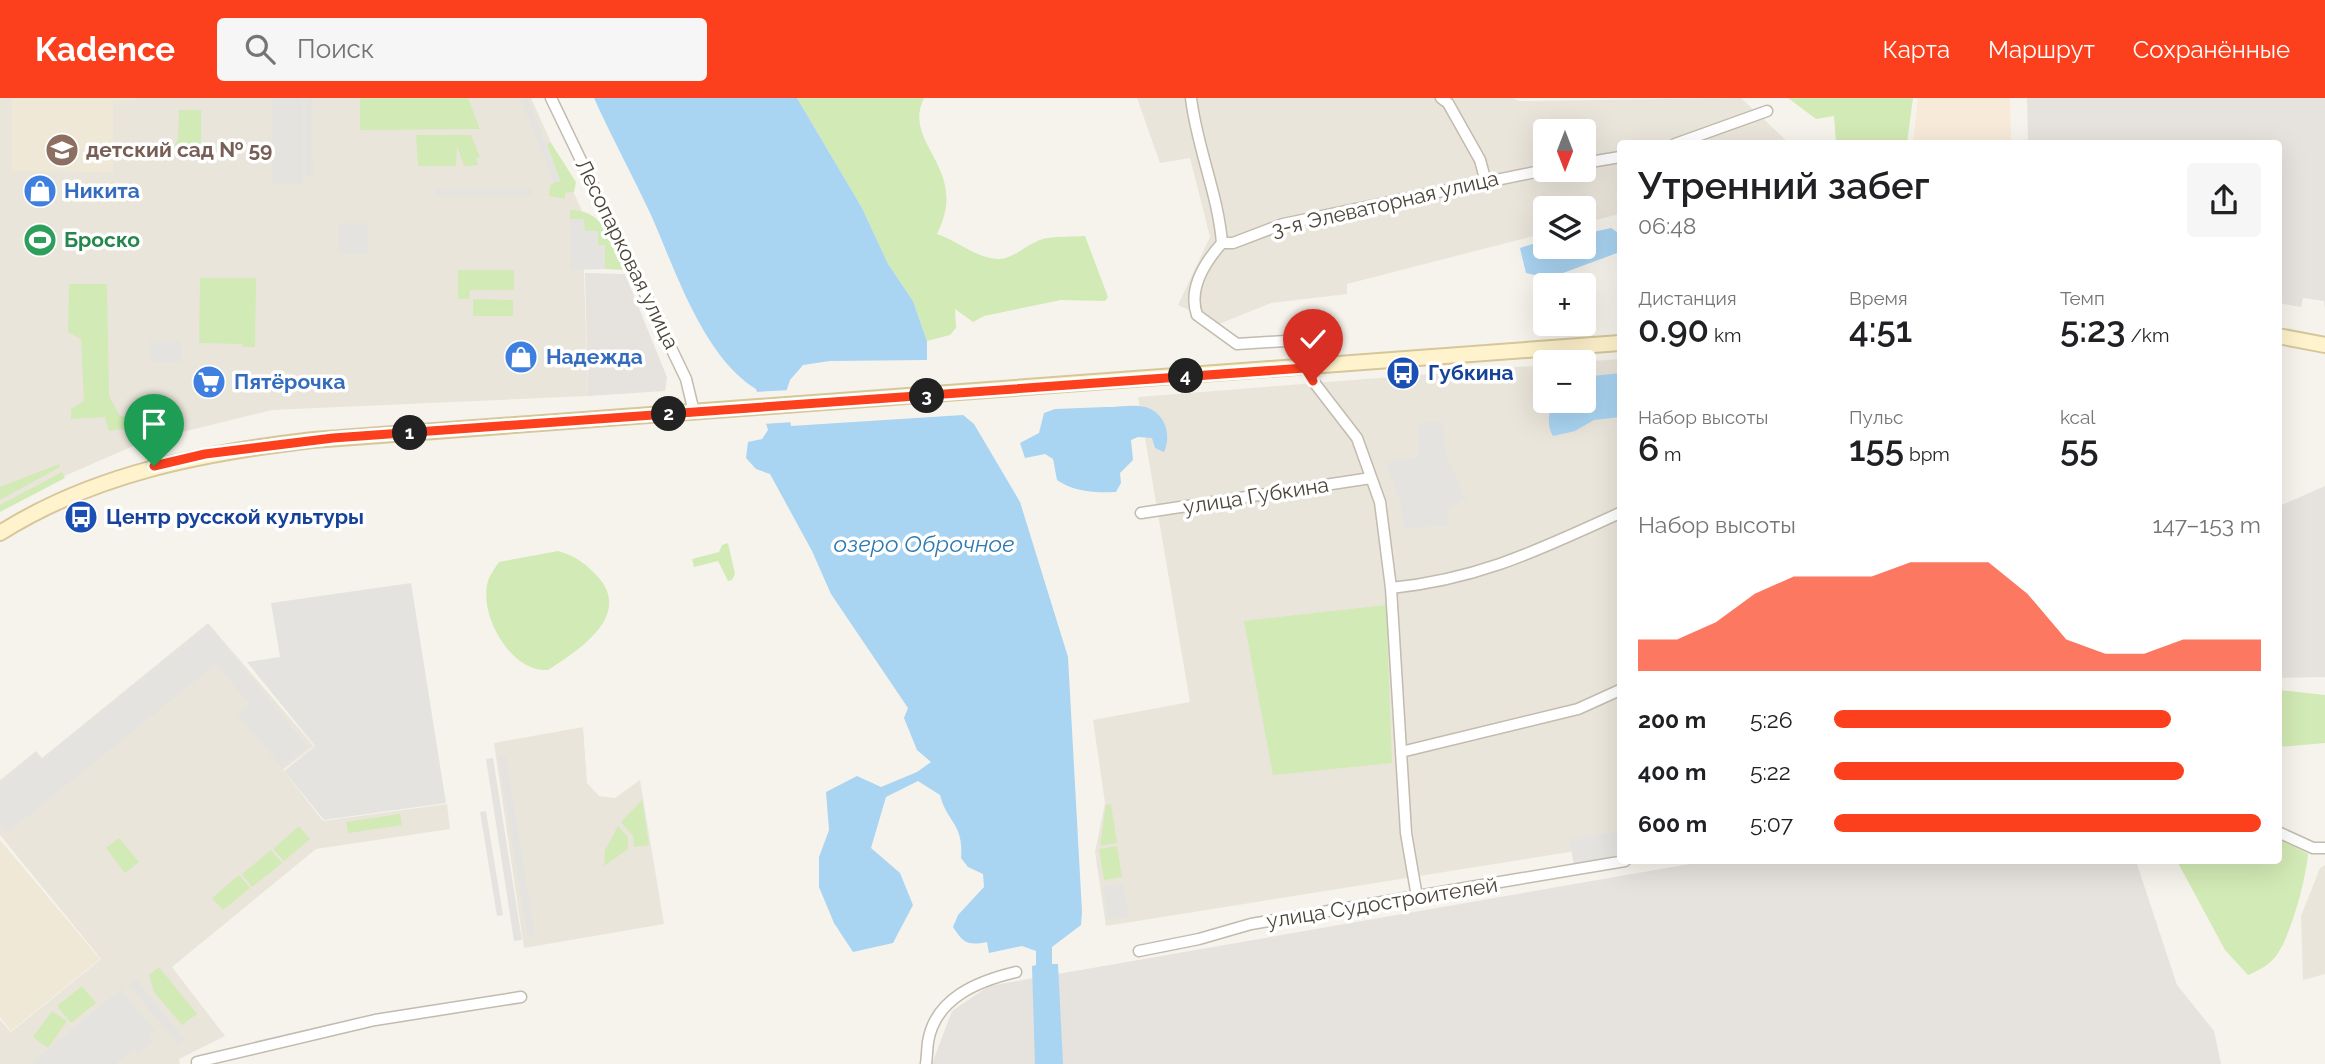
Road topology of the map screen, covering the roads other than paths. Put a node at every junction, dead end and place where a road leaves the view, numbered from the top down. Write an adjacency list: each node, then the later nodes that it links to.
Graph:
1 (551, 98): 15 (street, Лесопарковая улица)
2 (1191, 98): 10 (street)
3 (1441, 98): 9 (street)
4 (1767, 111): 5 (street)
5 (1686, 140)
6 (1617, 158): 7 (street)
7 (1596, 161)
8 (1533, 172): 9 (street, 3-я Элеваторная улица)
9 (1486, 182): 10 (street, 3-я Элеваторная улица)
10 (1222, 243): 14 (street)
11 (2282, 337): 13 (main road)
12 (1617, 343): 14 (main road)
13 (2325, 345)
14 (1305, 368): 15 (main road); 16 (street)
15 (694, 412): 19 (main road)
16 (1371, 478): 17 (street, улица Губкина); 20 (street)
17 (1141, 513)
18 (1617, 514): 20 (street)
19 (0, 533)
20 (1391, 587): 22 (street)
21 (1617, 691): 22 (street)
22 (1401, 752): 26 (street)
23 (2282, 834): 24 (street)
24 (2325, 848)
25 (1617, 862): 26 (street, улица Судостроителей)
26 (1417, 897): 27 (street, улица Судостроителей)
27 (1139, 951)
28 (1016, 972): 31 (street)
29 (521, 997): 30 (street)
30 (197, 1062)
31 (926, 1064)

